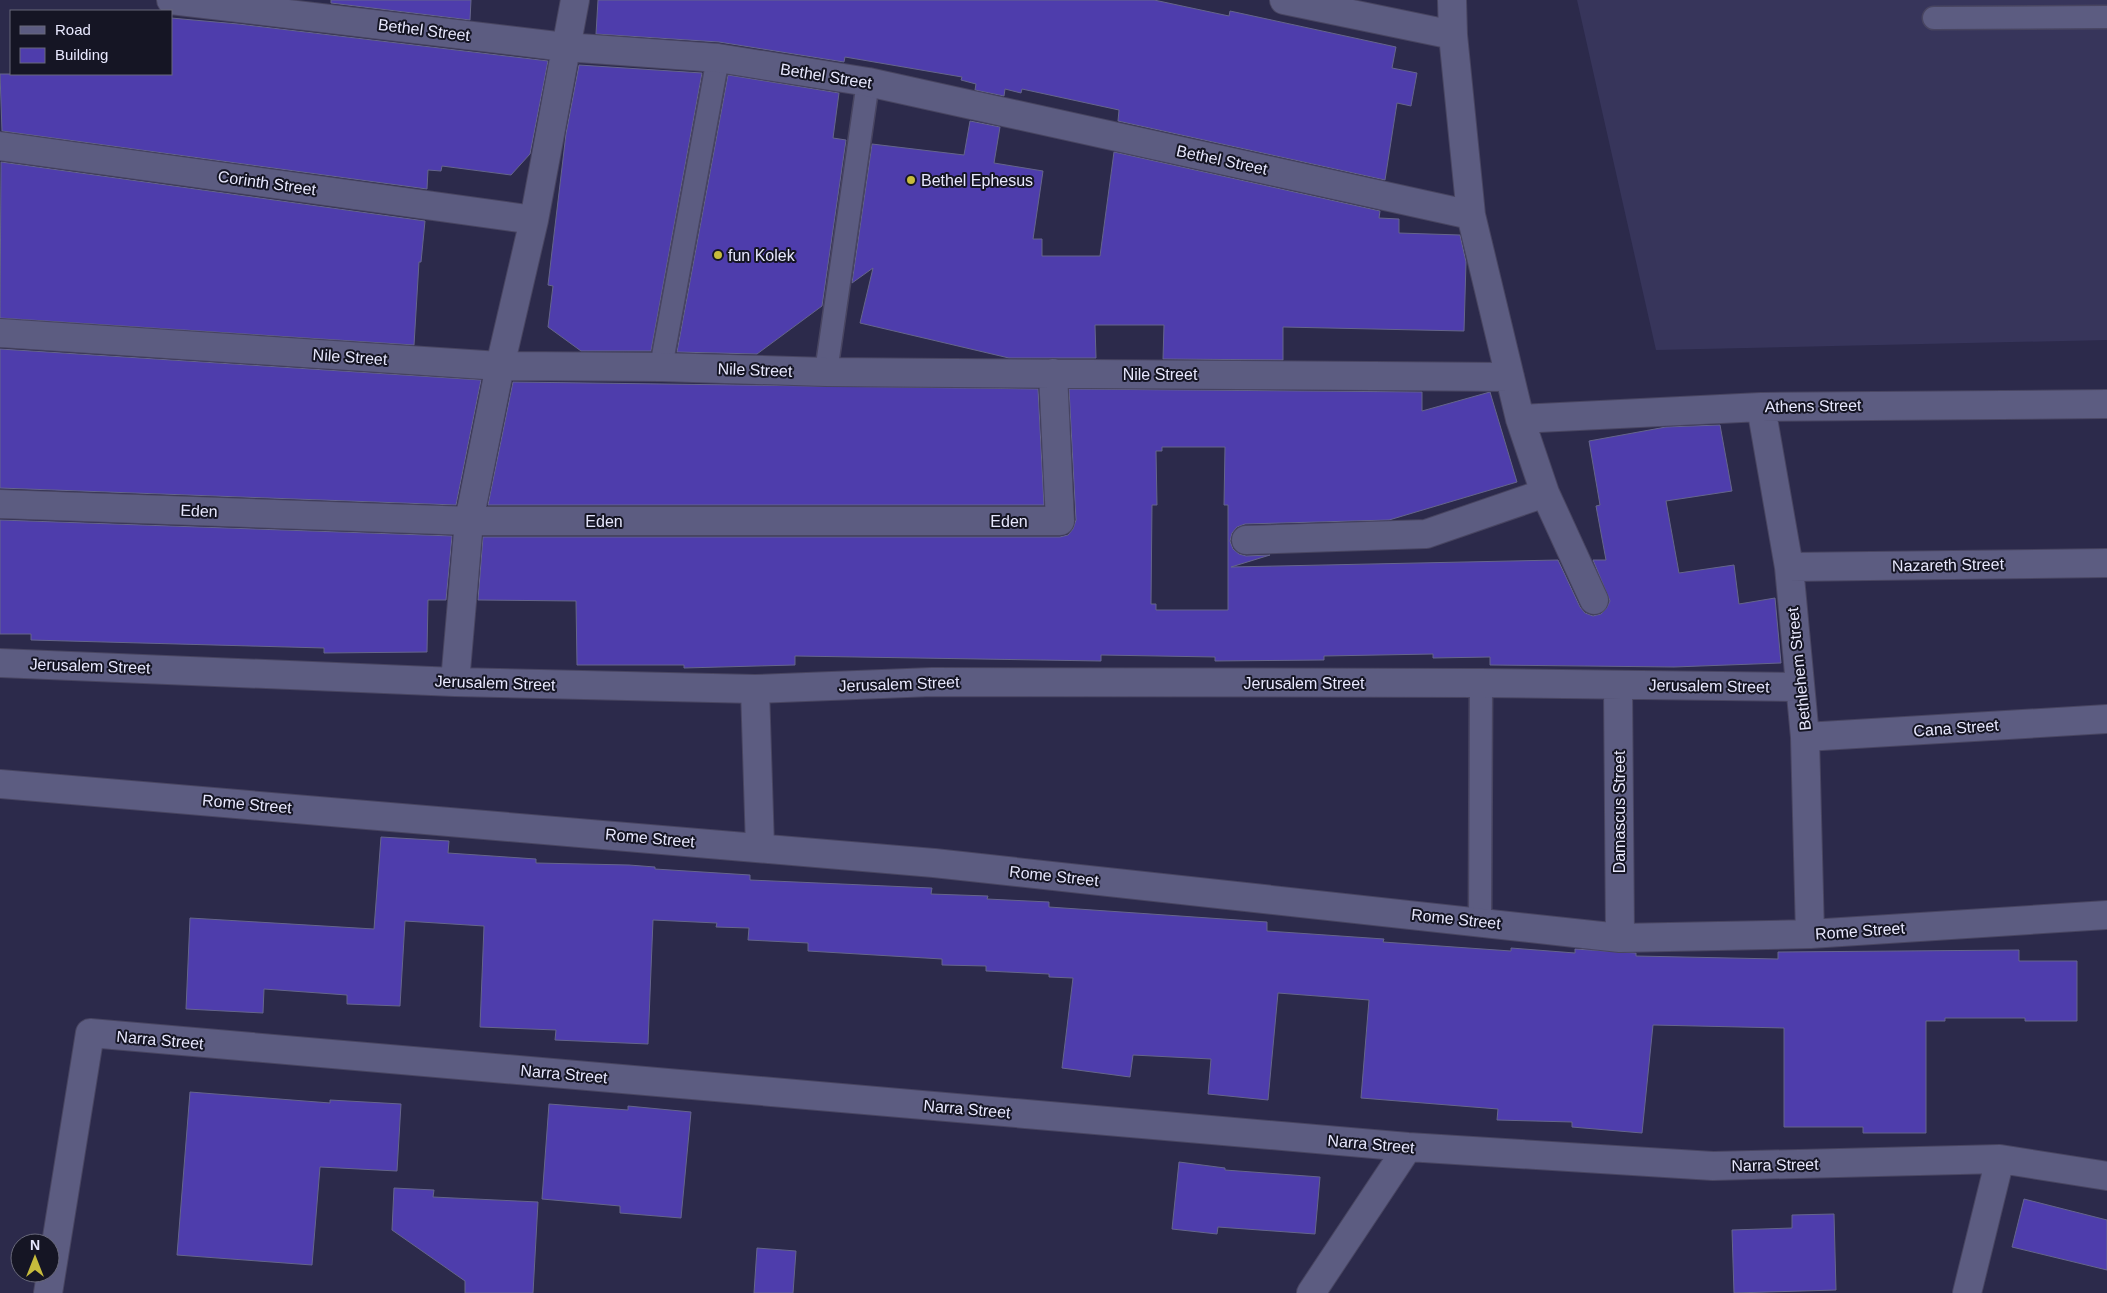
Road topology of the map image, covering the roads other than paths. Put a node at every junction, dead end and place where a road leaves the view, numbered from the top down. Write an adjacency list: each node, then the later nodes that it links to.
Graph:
1 (171, 0): 8 (street, Bethel Street)
2 (574, 0): 8 (street)
3 (1284, 0): 7 (street)
4 (1452, 0): 7 (street)
5 (2107, 17): 6 (lane)
6 (1934, 18)
7 (1453, 34): 12 (street)
8 (565, 47): 9 (street, Bethel Street); 13 (street)
9 (718, 58): 10 (street, Bethel Street); 16 (lane)
10 (868, 82): 12 (street, Bethel Street); 17 (lane)
11 (0, 146): 13 (street, Corinth Street)
12 (1471, 215): 19 (street)
13 (534, 220): 15 (street)
14 (0, 334): 15 (street, Nile Street)
15 (500, 366): 16 (street, Nile Street); 25 (street)
16 (661, 367): 17 (street, Nile Street)
17 (826, 372): 18 (street, Nile Street)
18 (1053, 373): 19 (street, Nile Street); 25 (street, Eden)
19 (1510, 376): 22 (street)
20 (2107, 404): 21 (street, Athens Street)
21 (1761, 407): 22 (street, Athens Street); 28 (street, Bethlehem Street)
22 (1520, 419): 23 (street)
23 (1545, 493): 26 (street); 29 (street)
24 (0, 504): 25 (street, Eden)
25 (469, 521): 31 (street)
26 (1246, 540)
27 (2107, 563): 28 (street, Nazareth Street)
28 (1789, 567): 34 (street, Bethlehem Street)
29 (1594, 600)
30 (0, 663): 31 (street, Jerusalem Street)
31 (455, 682): 35 (street, Jerusalem Street)
32 (1481, 683): 33 (street, Jerusalem Street); 35 (street, Jerusalem Street); 41 (lane)
33 (1618, 686): 34 (street, Jerusalem Street); 43 (street, Damascus Street)
34 (1799, 688): 37 (street, Bethlehem Street)
35 (755, 689): 39 (street)
36 (2107, 719): 37 (street, Cana Street)
37 (1805, 737): 42 (street, Bethlehem Street)
38 (0, 784): 39 (street, Rome Street)
39 (760, 847): 41 (street, Rome Street)
40 (2107, 915): 42 (street, Rome Street)
41 (1480, 922): 43 (street, Rome Street)
42 (1810, 934): 43 (street, Rome Street)
43 (1620, 938)
44 (1408, 1148): 45 (street, Narra Street); 47 (street, Narra Street); 48 (street)
45 (2000, 1159): 46 (street, Narra Street); 49 (street)
46 (2107, 1176)
47 (48, 1293)
48 (1311, 1293)
49 (1967, 1293)

